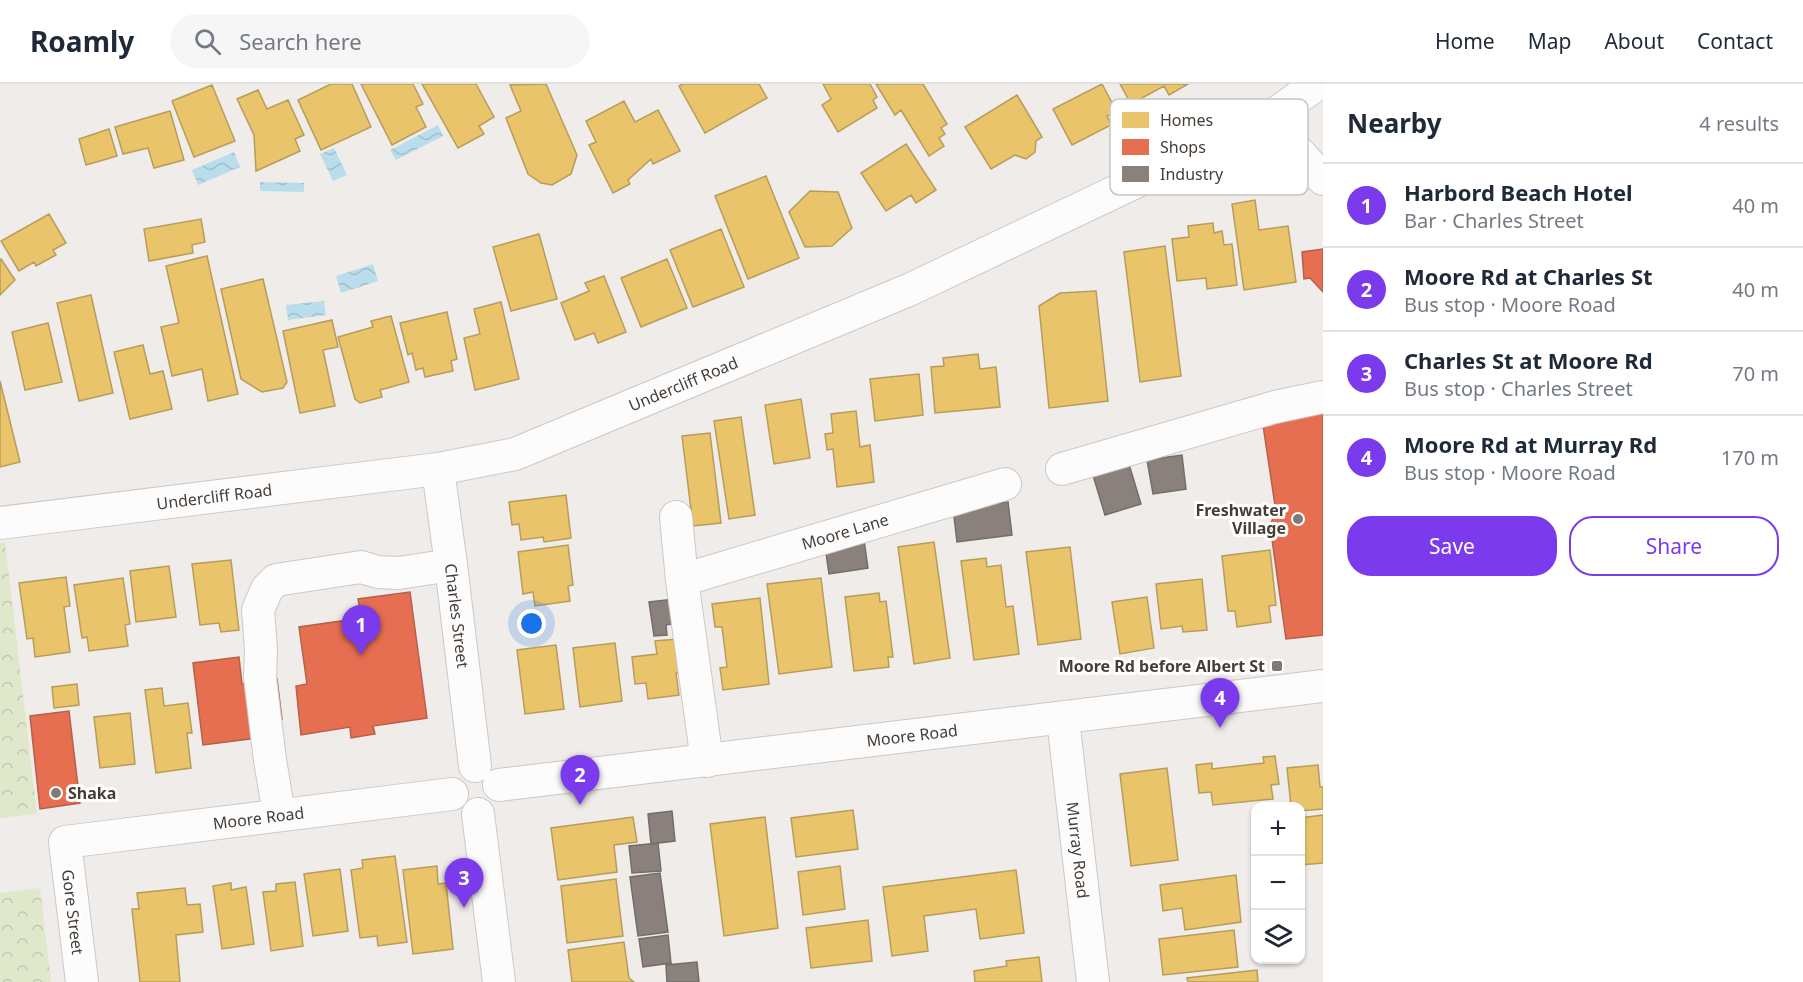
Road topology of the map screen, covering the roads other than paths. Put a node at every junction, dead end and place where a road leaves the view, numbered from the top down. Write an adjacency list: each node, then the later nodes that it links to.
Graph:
1 (1317, 84): 2 (street, Undercliff Road)
2 (1296, 99)
3 (1308, 163): 4 (street)
4 (1323, 179)
5 (1110, 194): 7 (street, Undercliff Road)
6 (1323, 397): 8 (street)
7 (438, 469): 11 (street, Undercliff Road); 12 (street, Charles Street)
8 (1062, 469)
9 (1005, 484): 13 (street, Moore Lane)
10 (676, 517): 13 (street)
11 (0, 523)
12 (451, 565): 17 (street, Charles Street); 20 (street)
13 (682, 580): 16 (street)
14 (1323, 686): 15 (street, Moore Road)
15 (1063, 719): 16 (street, Moore Road); 25 (street, Murray Road)
16 (707, 761): 18 (street, Moore Road)
17 (475, 766): 18 (street); 19 (street)
18 (499, 785): 21 (street)
19 (452, 794): 20 (street, Moore Road); 21 (street)
20 (279, 814): 22 (street, Moore Road)
21 (478, 814): 24 (street)
22 (65, 842): 23 (street, Gore Street)
23 (82, 982)
24 (499, 982)
25 (1094, 982)

